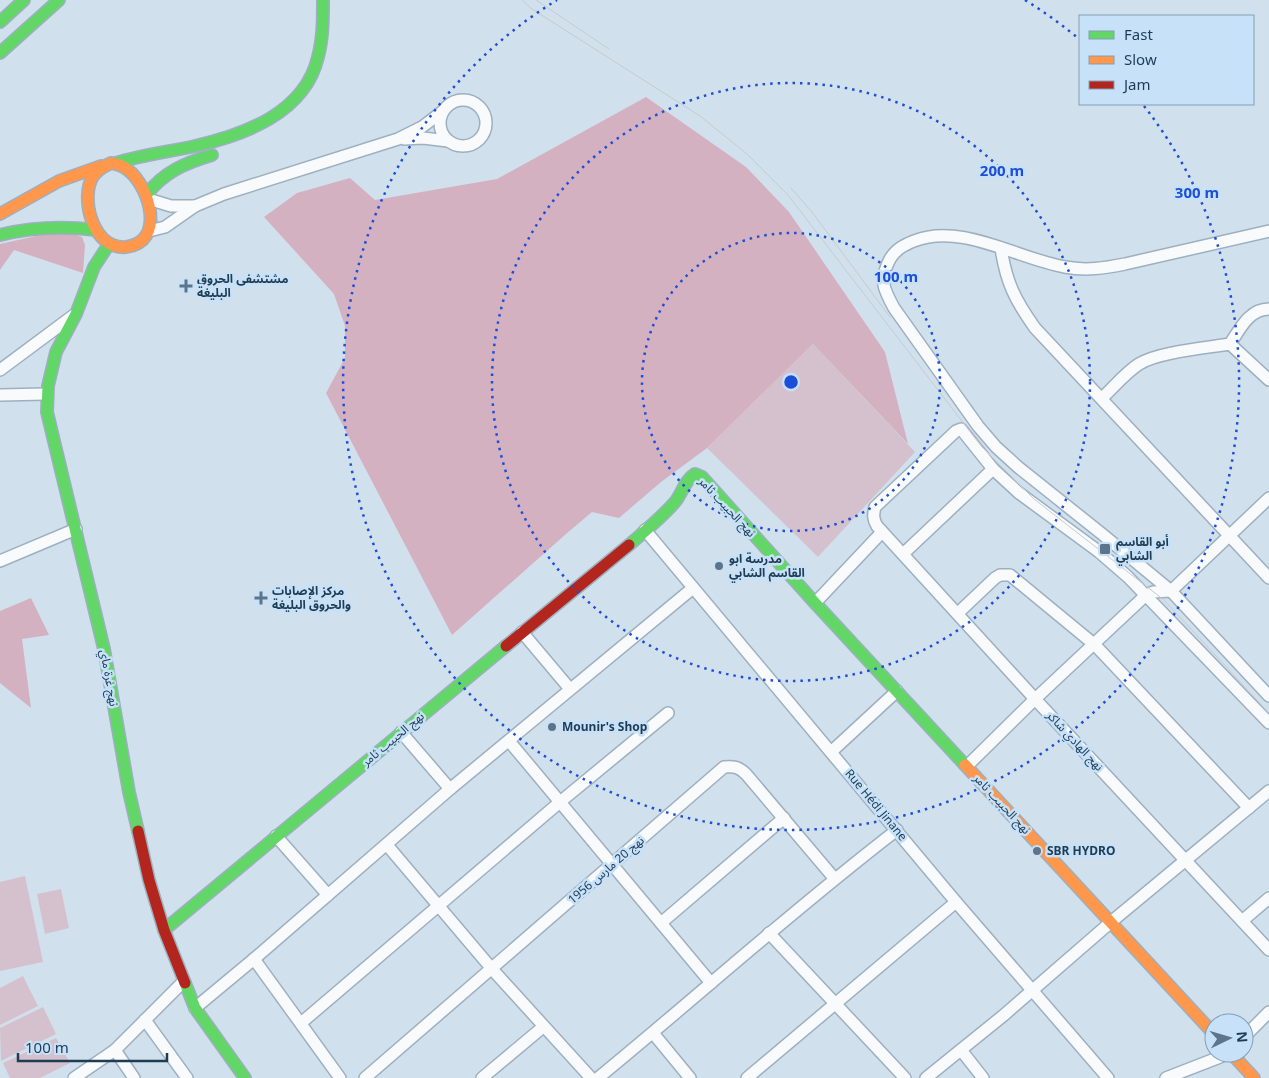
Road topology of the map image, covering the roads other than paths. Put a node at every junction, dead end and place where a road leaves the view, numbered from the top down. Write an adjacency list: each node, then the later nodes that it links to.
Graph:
1 (24, 0): 4 (main road)
2 (59, 0): 5 (main road)
3 (323, 0): 12 (main road)
4 (0, 22)
5 (0, 54)
6 (323, 76): 8 (main road)
7 (443, 111): 9 (street); 10 (street); 10 (street)
8 (296, 114)
9 (398, 139): 10 (street); 15 (street)
10 (448, 140)
11 (222, 152): 14 (main road)
12 (116, 163): 13 (main road); 14 (main road)
13 (101, 166): 16 (main road); 19 (main road)
14 (147, 197): 15 (street); 17 (main road)
15 (195, 206): 17 (street)
16 (0, 214)
17 (149, 231): 21 (main road)
18 (1269, 231): 22 (street)
19 (97, 232): 20 (main road); 21 (main road); 23 (main road, نهج غرة ماي)
20 (0, 235)
21 (109, 244): 23 (main road, نهج غرة ماي)
22 (1001, 248): 31 (street); 42 (street)
23 (92, 266): 25 (main road, نهج غرة ماي)
24 (1269, 310): 26 (street)
25 (77, 312): 27 (street); 29 (main road, نهج غرة ماي)
26 (1230, 344): 28 (street); 31 (street)
27 (0, 370)
28 (1269, 380)
29 (45, 394): 30 (street); 34 (main road, نهج غرة ماي)
30 (0, 395)
31 (1102, 398): 37 (street)
32 (993, 469): 36 (street, نهج الهادي شاكر); 38 (street); 43 (street)
33 (1269, 498): 37 (street)
34 (76, 529): 39 (street); 76 (main road, نهج غرة ماي)
35 (645, 530): 41 (street, Rue Hédi Jinane); 44 (main road, نهج الحبيب ثامر); 46 (main road, نهج الحبيب ثامر)
36 (882, 532): 38 (street, نهج الهادي شاكر); 44 (street)
37 (1230, 536): 40 (street); 42 (street)
38 (903, 554): 45 (street, نهج الهادي شاكر)
39 (0, 561)
40 (1269, 578)
41 (694, 588): 48 (street); 56 (street, Rue Hédi Jinane)
42 (1171, 591): 43 (street); 50 (street)
43 (1146, 596): 47 (street); 53 (street)
44 (815, 603): 49 (main road, نهج الحبيب ثامر)
45 (958, 614): 47 (street); 51 (street, نهج الهادي شاكر)
46 (522, 632): 48 (street); 54 (main road, نهج الحبيب ثامر)
47 (1095, 645): 51 (street); 61 (street)
48 (570, 689): 55 (street)
49 (897, 691): 56 (street); 57 (main road, نهج الحبيب ثامر)
50 (1269, 696)
51 (1036, 699): 57 (street); 66 (street, نهج الهادي شاكر)
52 (668, 713): 60 (street)
53 (1269, 723)
54 (401, 732): 58 (street); 64 (main road, نهج الحبيب ثامر)
55 (509, 741): 58 (street); 60 (street)
56 (831, 752): 63 (street, Rue Hédi Jinane)
57 (967, 766): 74 (main road, نهج الحبيب ثامر)
58 (450, 789): 65 (street)
59 (1269, 791): 61 (street)
60 (560, 802): 67 (street); 72 (street)
61 (1249, 808): 66 (street)
62 (784, 818): 67 (street, نهج 20 مارس 1956); 68 (street, نهج 20 مارس 1956); 75 (street)
63 (897, 830): 68 (street); 71 (street, Rue Hédi Jinane)
64 (276, 836): 69 (street); 76 (main road, نهج الحبيب ثامر)
65 (387, 845): 69 (street); 72 (street)
66 (1186, 860): 73 (street, نهج الهادي شاكر); 74 (street)
67 (612, 865): 75 (street); 80 (street, نهج 20 مارس 1956)
68 (834, 878): 77 (street)
69 (328, 895): 79 (street)
70 (1269, 898): 73 (street)
71 (956, 902): 83 (street, Rue Hédi Jinane); 84 (street)
72 (438, 905): 80 (street); 88 (street)
73 (1242, 921): 78 (street, نهج الهادي شاكر)
74 (1110, 922): 83 (street); 89 (main road, نهج الحبيب ثامر)
75 (661, 923): 82 (street)
76 (164, 930): 81 (main road, نهج غرة ماي)
77 (769, 933): 82 (street); 84 (street)
78 (1269, 950)
79 (254, 959): 85 (street); 88 (street)
80 (492, 969): 90 (street); 103 (street, نهج 20 مارس 1956)
81 (184, 981): 85 (main road, نهج غرة ماي); 87 (street)
82 (711, 983): 92 (street)
83 (1032, 991): 94 (street); 112 (street, Rue Hédi Jinane)
84 (834, 1003): 108 (street); 109 (street)
85 (195, 1008): 101 (main road, نهج غرة ماي)
86 (1269, 1012): 91 (street)
87 (146, 1020): 93 (street); 100 (street)
88 (301, 1023): 102 (street)
89 (1204, 1023)
90 (543, 1027): 104 (street); 105 (street)
91 (1254, 1027)
92 (653, 1033): 106 (street); 107 (street)
93 (116, 1050): 98 (street); 99 (street)
94 (961, 1050): 110 (street); 111 (street)
95 (1205, 1063): 113 (street)
96 (1238, 1063): 97 (main road)
97 (1248, 1076)
98 (74, 1078)
99 (134, 1078)
100 (187, 1078)
101 (245, 1078)
102 (340, 1078)
103 (365, 1078)
104 (482, 1078)
105 (591, 1078)
106 (598, 1078)
107 (690, 1078)
108 (746, 1078)
109 (905, 1078)
110 (926, 1078)
111 (984, 1078)
112 (1108, 1078)
113 (1166, 1078)

